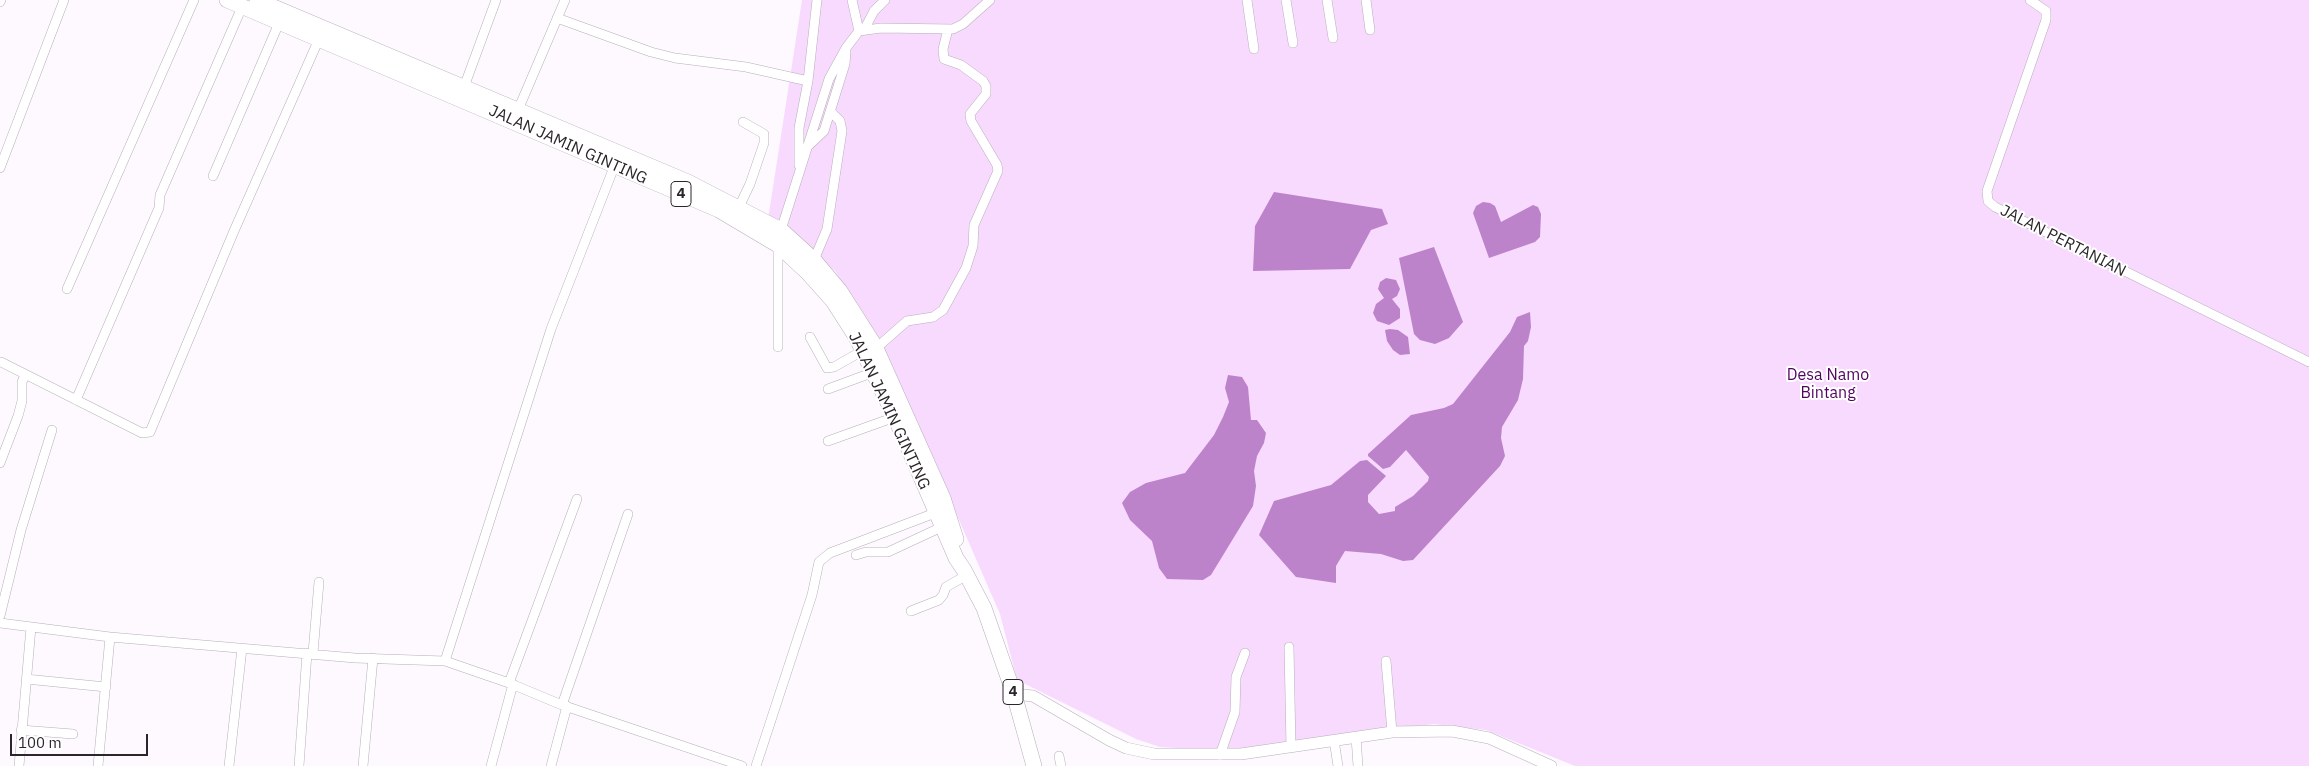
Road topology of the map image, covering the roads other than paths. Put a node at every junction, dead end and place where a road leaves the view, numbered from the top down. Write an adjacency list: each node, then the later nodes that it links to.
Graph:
1 (64, 0): 33 (street)
2 (194, 0): 39 (street)
3 (257, 0): 27 (highway, JALAN JAMIN GINTING / 4)
4 (496, 0): 27 (street)
5 (565, 0): 16 (street)
6 (817, 0): 26 (street)
7 (852, 0): 20 (street)
8 (885, 0): 20 (street)
9 (990, 0): 18 (street)
10 (1246, 0): 25 (street)
11 (1286, 0): 23 (street)
12 (1327, 0): 21 (street)
13 (1366, 0): 19 (street)
14 (2030, 0): 44 (street, JALAN PERTANIAN)
15 (236, 2): 17 (highway, JALAN JAMIN GINTING / 4); 48 (street)
16 (557, 18): 26 (street); 28 (street)
17 (279, 23): 22 (highway, JALAN JAMIN GINTING / 4); 35 (street)
18 (948, 29): 20 (street); 42 (street)
19 (1370, 30)
20 (862, 31): 24 (street)
21 (1333, 38)
22 (319, 40): 32 (highway, JALAN JAMIN GINTING / 4); 48 (street)
23 (1293, 43)
24 (846, 48): 29 (street); 31 (street)
25 (1254, 49)
26 (808, 81): 34 (street)
27 (464, 87): 28 (highway, JALAN JAMIN GINTING / 4)
28 (518, 110): 32 (highway, JALAN JAMIN GINTING / 4)
29 (831, 112): 31 (street); 38 (street)
30 (743, 122): 36 (street)
31 (808, 146): 34 (street)
32 (617, 160): 36 (highway, JALAN JAMIN GINTING / 4); 37 (highway, JALAN JAMIN GINTING / 4); 70 (street)
33 (0, 168)
34 (800, 168): 37 (street)
35 (213, 176)
36 (739, 207): 37 (highway, JALAN JAMIN GINTING / 4)
37 (779, 237): 38 (highway, JALAN JAMIN GINTING / 4); 41 (street); 42 (highway, JALAN JAMIN GINTING / 4)
38 (814, 260): 42 (highway, JALAN JAMIN GINTING / 4)
39 (67, 289)
40 (810, 338): 42 (street)
41 (778, 347)
42 (869, 349): 45 (highway, JALAN JAMIN GINTING / 4); 56 (highway, JALAN JAMIN GINTING / 4)
43 (1, 362): 46 (street)
44 (2309, 362)
45 (874, 372): 47 (street); 49 (highway, JALAN JAMIN GINTING / 4)
46 (25, 375): 48 (street); 52 (street)
47 (828, 389)
48 (76, 400)
49 (895, 417): 51 (street); 54 (highway, JALAN JAMIN GINTING / 4)
50 (52, 430): 61 (street)
51 (828, 441)
52 (0, 463)
53 (577, 499): 73 (street)
54 (935, 513): 56 (highway, JALAN JAMIN GINTING / 4); 93 (street)
55 (628, 514): 76 (street)
56 (946, 525): 57 (street); 58 (highway, JALAN JAMIN GINTING / 4)
57 (856, 555)
58 (966, 572): 60 (street); 75 (highway, JALAN JAMIN GINTING / 4)
59 (319, 582): 67 (street)
60 (911, 611)
61 (0, 616)
62 (0, 623): 63 (street)
63 (31, 627): 64 (street); 72 (street)
64 (110, 637): 65 (street); 74 (street)
65 (242, 648): 67 (street); 87 (street)
66 (1289, 648): 82 (street)
67 (310, 653): 69 (street); 88 (street)
68 (1245, 653): 84 (street)
69 (373, 658): 70 (street); 89 (street)
70 (445, 661): 73 (street)
71 (1386, 661): 78 (street)
72 (26, 679): 74 (street); 77 (street)
73 (511, 684): 76 (street); 90 (street)
74 (106, 687): 86 (street)
75 (1014, 694): 84 (street); 94 (highway, JALAN JAMIN GINTING / 4)
76 (564, 705): 91 (street); 92 (street)
77 (21, 730): 79 (street); 85 (street)
78 (1392, 732): 80 (street); 98 (street)
79 (73, 734)
80 (1356, 737): 81 (street); 97 (street)
81 (1334, 740): 82 (street); 96 (street)
82 (1291, 746): 84 (street)
83 (1059, 756): 95 (street)
84 (1220, 756)
85 (19, 766)
86 (98, 766)
87 (229, 766)
88 (299, 766)
89 (363, 766)
90 (491, 766)
91 (551, 766)
92 (742, 766)
93 (756, 766)
94 (1034, 766)
95 (1061, 766)
96 (1338, 766)
97 (1358, 766)
98 (1551, 766)

